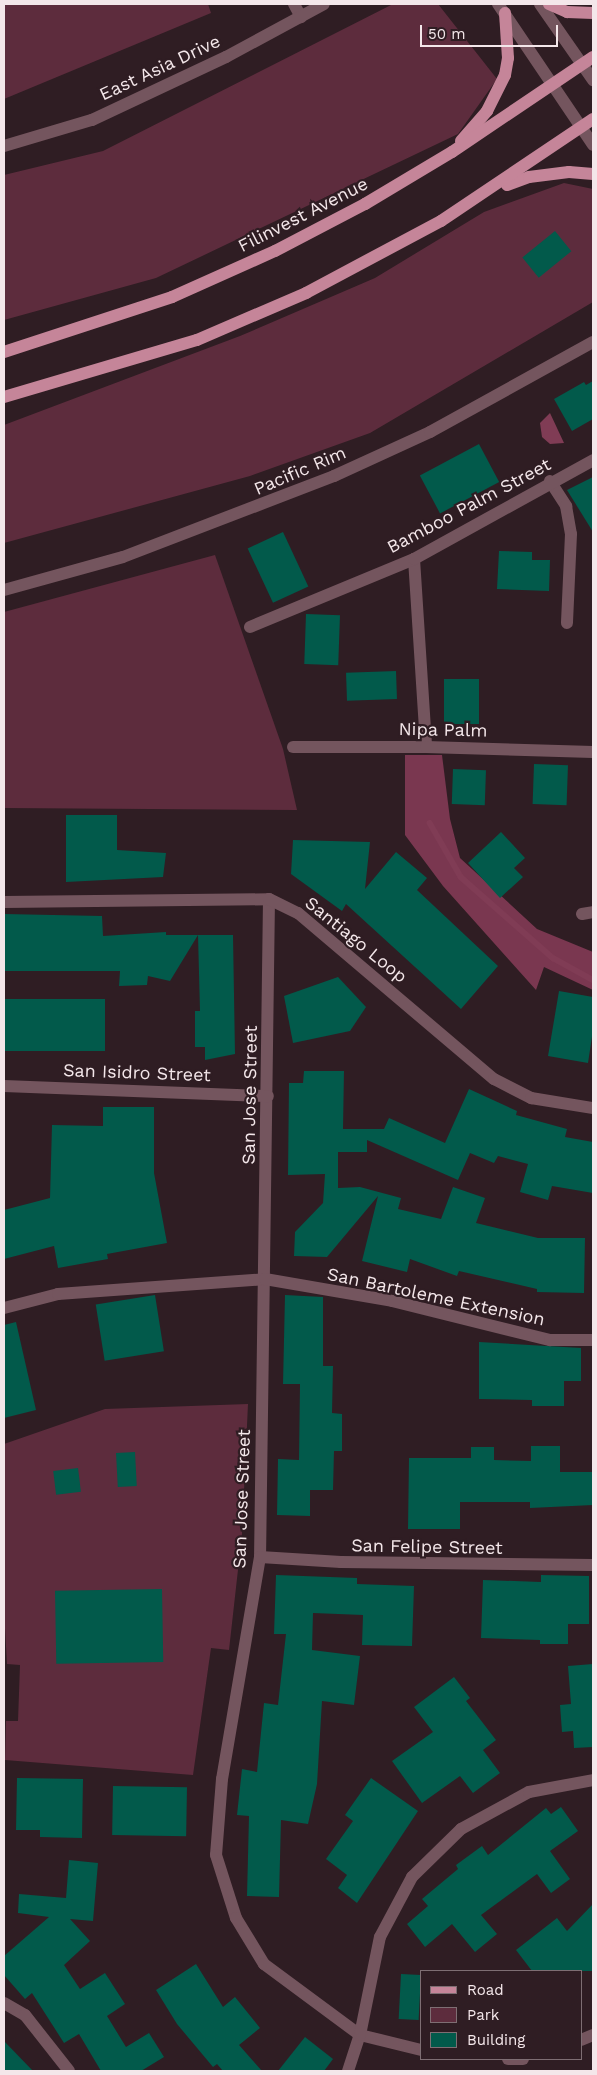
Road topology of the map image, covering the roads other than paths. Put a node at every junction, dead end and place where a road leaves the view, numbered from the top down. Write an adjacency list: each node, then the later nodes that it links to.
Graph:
1 (294, 4): 7 (street)
2 (324, 4): 7 (street, East Asia Drive)
3 (540, 4): 8 (street)
4 (549, 4): 6 (main road)
5 (501, 8): 10 (street); 15 (main road)
6 (593, 13)
7 (301, 17): 14 (street, East Asia Drive)
8 (588, 61): 9 (street); 10 (main road, Filinvest Avenue)
9 (593, 80)
10 (553, 84): 12 (street); 15 (main road, Filinvest Avenue)
11 (593, 119): 12 (main road)
12 (581, 128): 13 (street); 17 (main road)
13 (593, 145)
14 (4, 146)
15 (452, 152): 19 (main road, Filinvest Avenue)
16 (593, 174): 17 (main road)
17 (488, 192): 20 (main road)
18 (593, 342): 24 (street, Pacific Rim)
19 (4, 352)
20 (4, 397)
21 (593, 460): 22 (street, Bamboo Palm Street)
22 (550, 481): 23 (street, Bamboo Palm Street); 25 (street)
23 (414, 559): 26 (street, Bamboo Palm Street); 27 (street)
24 (4, 590)
25 (567, 623)
26 (250, 627)
27 (426, 747): 28 (street, Nipa Palm); 29 (street, Nipa Palm)
28 (292, 748)
29 (593, 752)
30 (269, 899): 31 (street, Santiago Loop); 33 (street, San Jose Street); 34 (street, Santiago Loop)
31 (4, 902)
32 (4, 1086): 33 (street, San Isidro Street)
33 (268, 1096): 35 (street, San Jose Street)
34 (593, 1108)
35 (265, 1280): 36 (street, San Bartoleme Extension); 37 (street, San Bartoleme Extension); 38 (street, San Jose Street)
36 (4, 1308)
37 (593, 1340)
38 (260, 1558): 39 (street, San Felipe Street); 42 (street, San Jose Street)
39 (593, 1565)
40 (593, 1780): 42 (street)
41 (4, 2003): 44 (street)
42 (360, 2036): 43 (street, San Jose Street); 45 (street)
43 (420, 2050)
44 (69, 2071)
45 (348, 2071)

